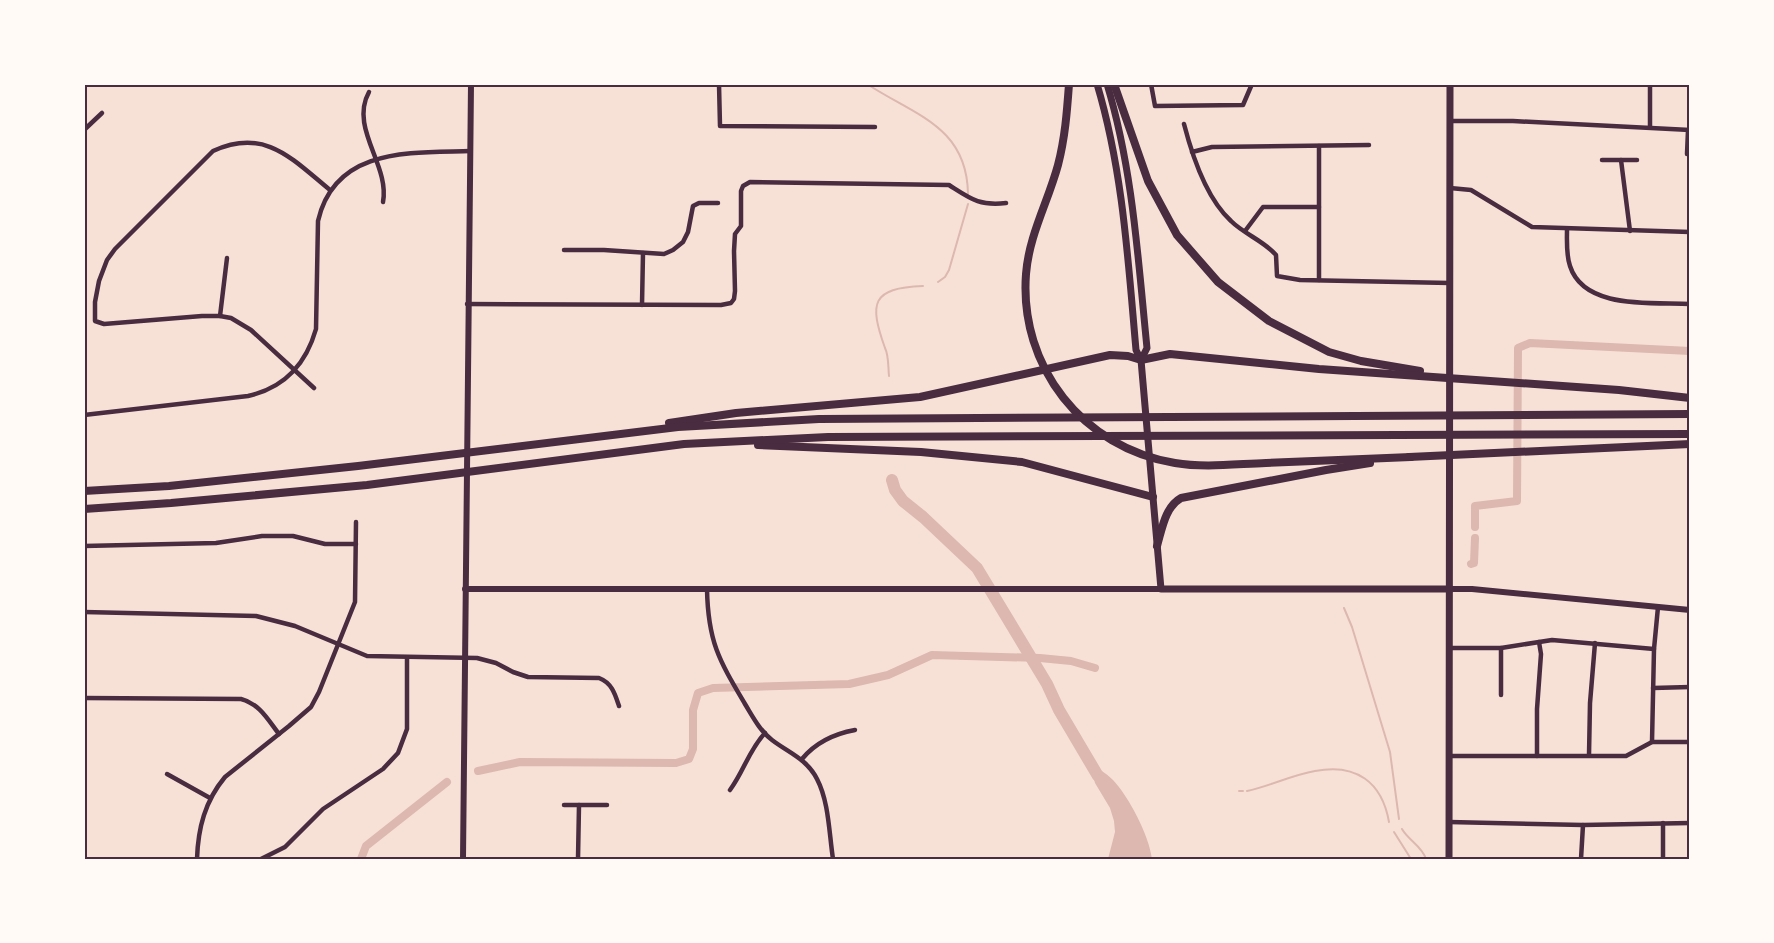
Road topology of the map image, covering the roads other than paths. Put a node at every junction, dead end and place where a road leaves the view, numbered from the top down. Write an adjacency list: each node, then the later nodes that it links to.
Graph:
1 (471, 84): 21 (main road)
2 (719, 84): 15 (street)
3 (1069, 84): 58 (highway)
4 (1097, 84): 47 (main road)
5 (1107, 84): 47 (main road)
6 (1114, 84): 49 (highway)
7 (1151, 84): 8 (street)
8 (1252, 84)
9 (1450, 84): 13 (main road)
10 (1650, 84): 16 (street)
11 (369, 92): 24 (street)
12 (102, 113): 17 (street)
13 (1450, 121): 16 (street); 28 (main road)
14 (1184, 124): 22 (street)
15 (875, 127)
16 (1650, 128): 18 (street)
17 (84, 130)
18 (1689, 130): 23 (street)
19 (1369, 145): 20 (street)
20 (1319, 146): 22 (street); 33 (street)
21 (470, 152): 24 (street); 43 (main road)
22 (1192, 152): 35 (street)
23 (1687, 154)
24 (376, 159): 29 (street); 30 (street)
25 (1602, 160): 26 (street)
26 (1621, 160): 27 (street); 36 (street)
27 (1637, 160)
28 (1450, 188): 34 (street); 42 (main road)
29 (330, 190): 46 (street); 48 (street)
30 (383, 202)
31 (718, 203): 39 (street)
32 (1006, 203): 45 (street)
33 (1319, 207): 35 (street); 41 (street)
34 (1567, 229): 36 (street); 44 (street)
35 (1245, 231): 41 (street)
36 (1630, 231): 37 (street)
37 (1690, 232)
38 (564, 250): 39 (street)
39 (643, 253): 45 (street)
40 (227, 258): 46 (street)
41 (1319, 280): 42 (street)
42 (1450, 283): 69 (main road)
43 (467, 304): 45 (street); 66 (main road)
44 (1690, 304)
45 (642, 305)
46 (220, 316): 48 (street)
47 (1141, 360): 49 (highway); 57 (highway); 60 (main road)
48 (295, 370): 50 (street); 53 (street)
49 (1484, 380): 51 (highway)
50 (314, 388)
51 (1690, 398)
52 (1690, 414): 57 (highway)
53 (84, 415)
54 (1690, 434): 55 (highway)
55 (711, 443): 60 (highway); 61 (highway)
56 (1690, 444): 58 (highway)
57 (484, 450): 59 (highway)
58 (1411, 457): 65 (highway)
59 (84, 490)
60 (1153, 496): 65 (main road)
61 (84, 509)
62 (356, 522): 63 (street)
63 (356, 544): 64 (street); 75 (street)
64 (84, 546)
65 (1157, 546): 68 (main road)
66 (465, 589): 67 (main road); 80 (main road)
67 (707, 589): 68 (main road); 87 (street)
68 (1161, 589): 69 (main road)
69 (1451, 589): 70 (main road); 76 (main road)
70 (1658, 607): 71 (main road); 78 (street)
71 (1690, 610)
72 (84, 612): 75 (street)
73 (1539, 642): 74 (street); 77 (street); 93 (street)
74 (1596, 643): 78 (street); 91 (street)
75 (339, 645): 79 (street); 88 (street)
76 (1450, 648): 77 (street); 92 (main road)
77 (1501, 648): 83 (street)
78 (1654, 649): 82 (street)
79 (407, 658): 80 (street); 106 (street)
80 (464, 658): 85 (street); 107 (main road)
81 (1690, 687): 82 (street)
82 (1653, 688): 89 (street)
83 (1501, 695)
84 (84, 698): 88 (street)
85 (619, 706)
86 (855, 730): 94 (street)
87 (765, 733): 94 (street); 96 (street)
88 (279, 734): 97 (street)
89 (1652, 742): 90 (street); 91 (street)
90 (1690, 742)
91 (1589, 755): 93 (street)
92 (1450, 756): 93 (street); 101 (main road)
93 (1537, 756)
94 (802, 759): 109 (street)
95 (167, 774): 97 (street)
96 (730, 790)
97 (210, 798): 105 (street)
98 (564, 805): 99 (street)
99 (579, 805): 100 (street); 108 (street)
100 (607, 805)
101 (1449, 822): 104 (street); 110 (main road)
102 (1662, 823): 103 (street); 104 (street); 112 (street)
103 (1690, 823)
104 (1583, 825): 111 (street)
105 (197, 859)
106 (261, 859)
107 (463, 859)
108 (578, 859)
109 (833, 859)
110 (1449, 859)
111 (1581, 859)
112 (1663, 859)

